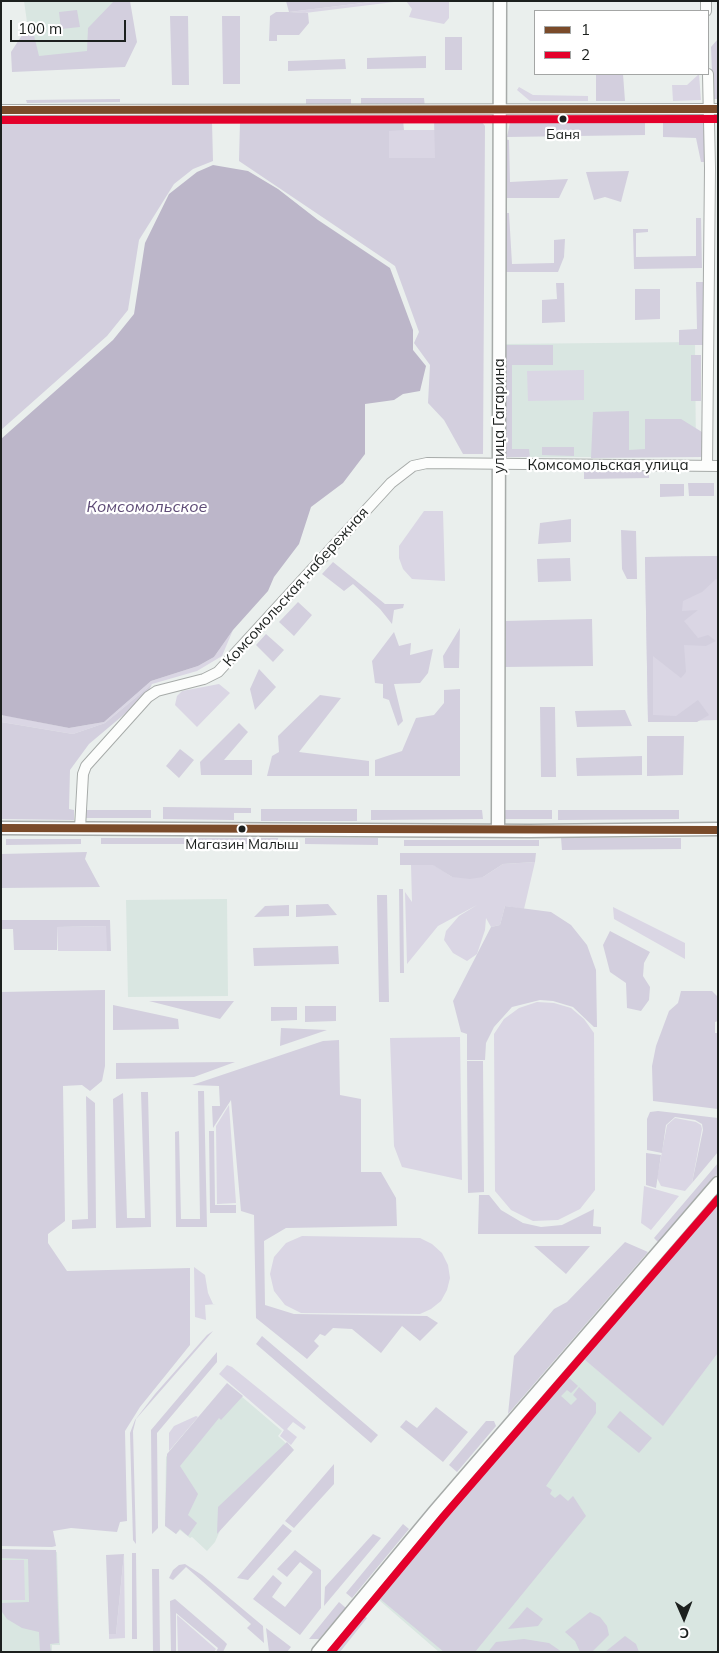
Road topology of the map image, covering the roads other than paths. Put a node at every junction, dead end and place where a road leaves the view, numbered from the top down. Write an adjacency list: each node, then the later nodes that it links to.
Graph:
1 (500, 1): 5 (main road, улица Гагарина)
2 (708, 75): 3 (street)
3 (713, 109): 5 (street); 7 (street)
4 (1, 110): 5 (street)
5 (499, 110): 6 (main road, улица Гагарина)
6 (498, 464): 7 (street, Комсомольская улица); 10 (street, Комсомольская набережная); 12 (main road, улица Гагарина)
7 (706, 466): 8 (street, Комсомольская улица)
8 (718, 466)
9 (1, 828): 10 (main road)
10 (80, 828): 12 (main road)
11 (718, 829): 12 (main road)
12 (498, 830)
13 (718, 1182): 14 (main road)
14 (318, 1652)

